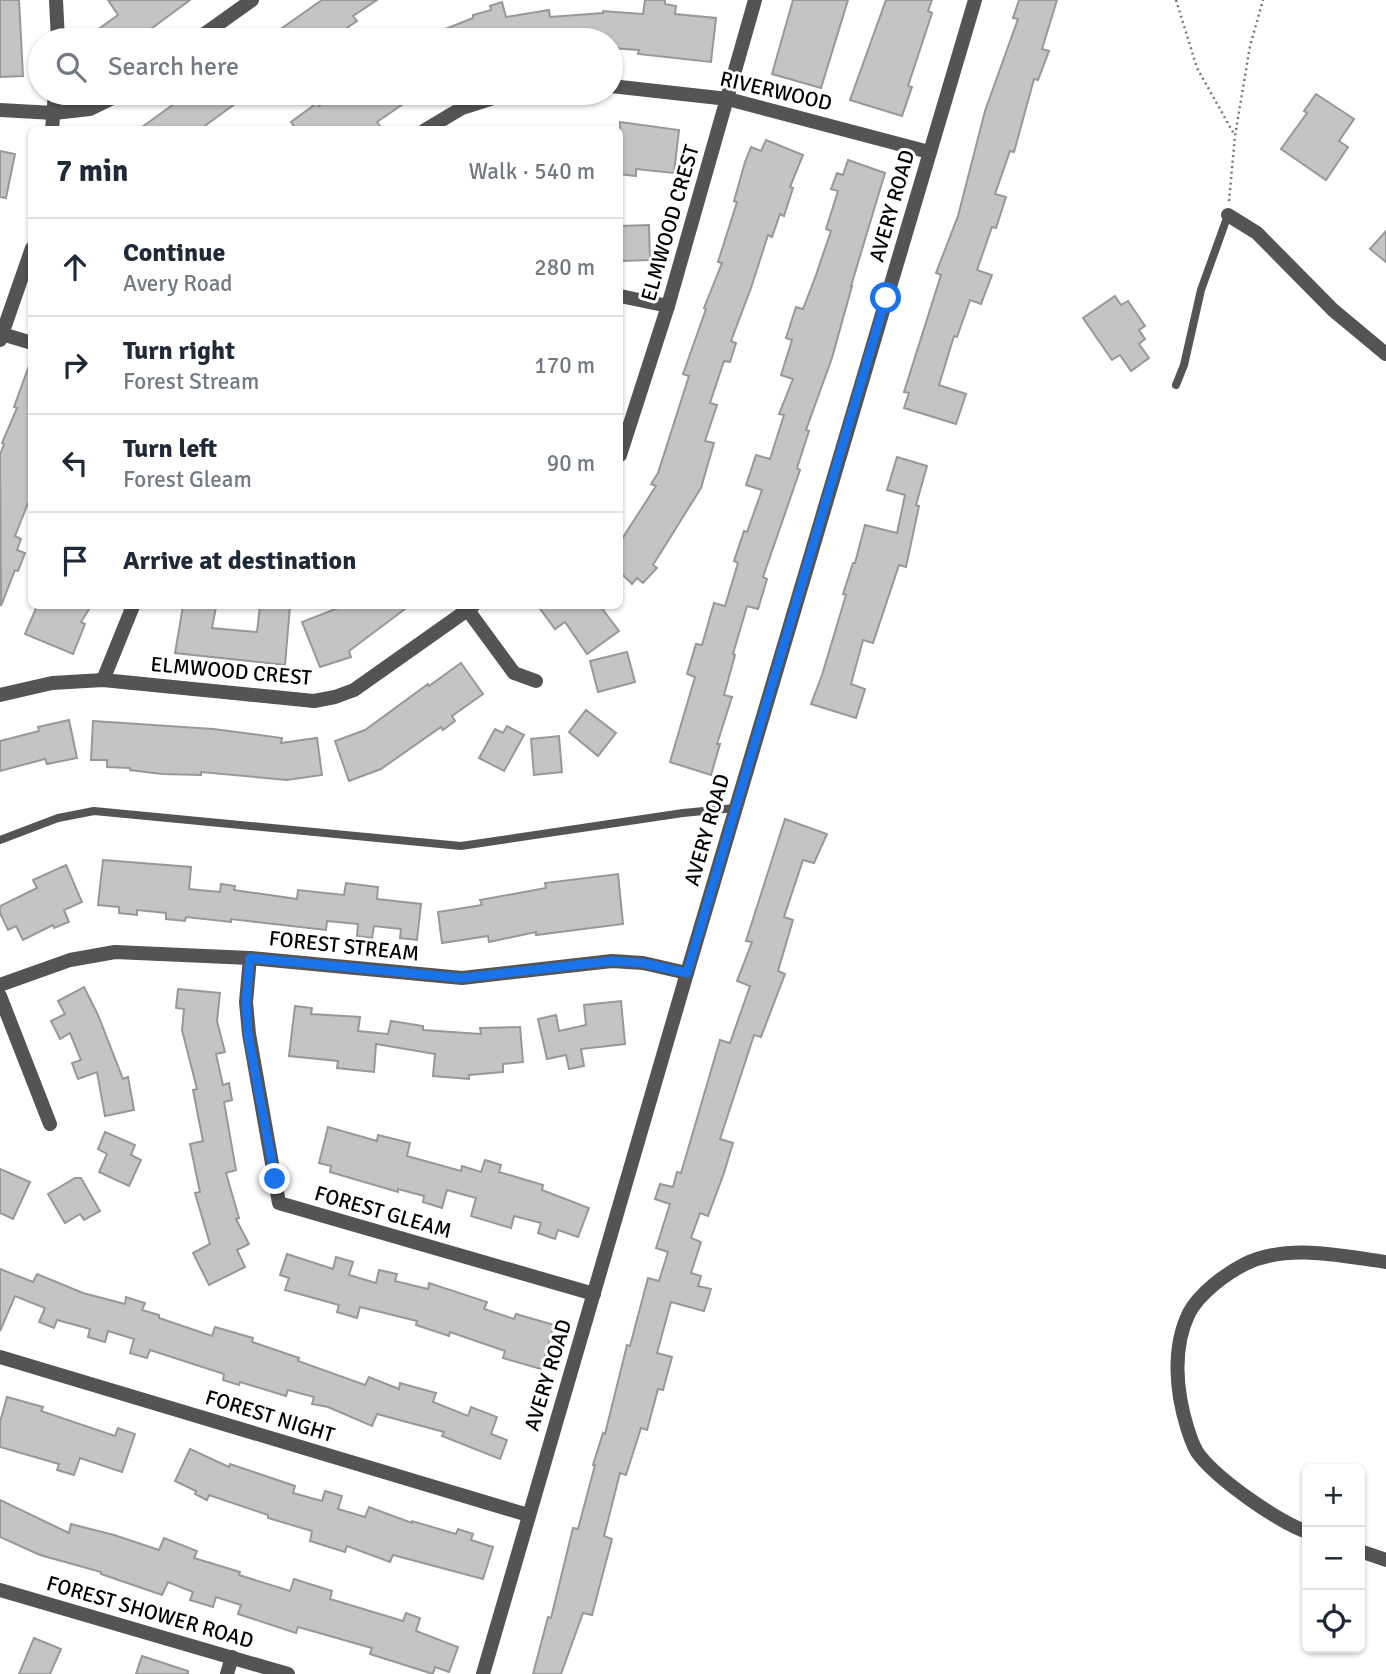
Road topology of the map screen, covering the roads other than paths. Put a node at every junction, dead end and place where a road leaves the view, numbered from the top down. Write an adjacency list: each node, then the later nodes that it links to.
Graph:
1 (56, 0): 5 (street)
2 (252, 0): 6 (street)
3 (755, 0): 8 (street, ELMWOOD CREST)
4 (975, 0): 16 (street, AVERY ROAD)
5 (57, 28)
6 (213, 28)
7 (623, 87): 8 (street, RIVERWOOD)
8 (728, 99): 16 (street, RIVERWOOD); 20 (street, ELMWOOD CREST)
9 (54, 105): 13 (street)
10 (98, 105): 13 (street)
11 (471, 105): 15 (street)
12 (0, 110): 13 (street)
13 (54, 113): 14 (street)
14 (52, 126)
15 (432, 126)
16 (929, 152): 32 (street, AVERY ROAD)
17 (1228, 215): 23 (street); 24 (lane)
18 (28, 259): 21 (street)
19 (623, 297): 20 (street)
20 (668, 306): 25 (street, ELMWOOD CREST)
21 (1, 337): 22 (street)
22 (28, 342)
23 (1386, 354)
24 (1175, 385)
25 (623, 446)
26 (132, 609): 29 (street)
27 (469, 609): 29 (street, ELMWOOD CREST)
28 (471, 609): 30 (street)
29 (103, 680): 31 (street, ELMWOOD CREST)
30 (536, 681)
31 (0, 695)
32 (735, 808): 33 (lane); 35 (street, AVERY ROAD)
33 (0, 840)
34 (250, 958): 35 (street, FOREST STREAM); 36 (street, FOREST STREAM); 40 (street, FOREST GLEAM)
35 (687, 973): 40 (street, AVERY ROAD)
36 (0, 985)
37 (0, 996): 38 (street)
38 (50, 1124)
39 (1386, 1262): 43 (street)
40 (593, 1294): 42 (street, AVERY ROAD)
41 (0, 1357): 42 (street, FOREST NIGHT)
42 (528, 1515): 50 (street, AVERY ROAD)
43 (1302, 1530)
44 (1365, 1553): 45 (street)
45 (1386, 1560)
46 (0, 1590): 47 (street, FOREST SHOWER ROAD)
47 (232, 1657): 48 (street); 49 (street, FOREST SHOWER ROAD)
48 (227, 1674)
49 (288, 1674)
50 (483, 1674)

